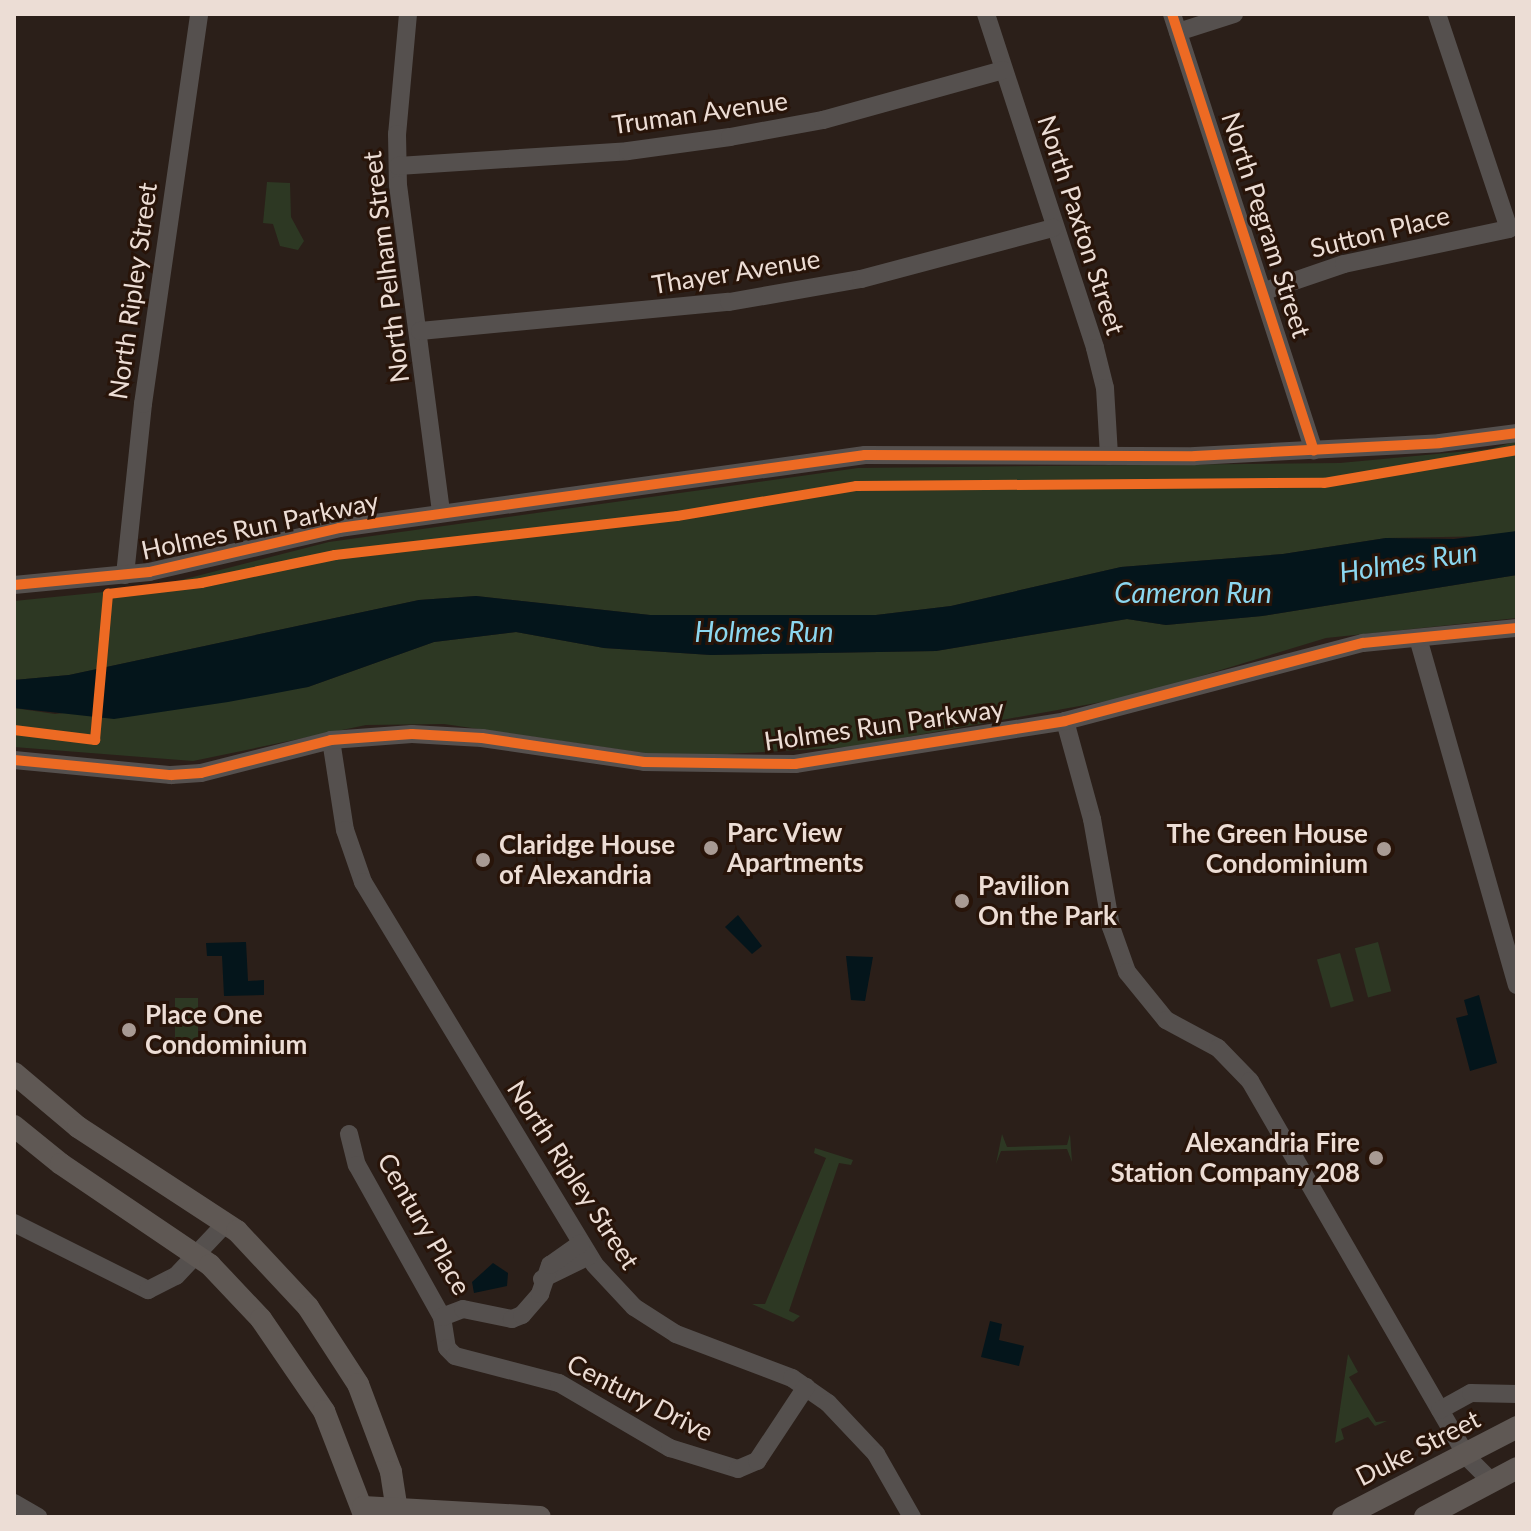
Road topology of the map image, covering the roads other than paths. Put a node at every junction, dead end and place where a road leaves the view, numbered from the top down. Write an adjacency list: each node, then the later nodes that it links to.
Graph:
1 (199, 14): 16 (street, North Ripley Street)
2 (408, 14): 8 (street, North Pelham Street)
3 (986, 14): 7 (street, North Paxton Street)
4 (1234, 14): 6 (street)
5 (1437, 14): 10 (street, Sutton Place)
6 (1175, 23): 10 (street, North Pegram Street)
7 (1003, 70): 8 (street, Truman Avenue); 9 (street, North Paxton Street)
8 (398, 166): 11 (street, North Pelham Street)
9 (1053, 228): 11 (street, Thayer Avenue); 14 (street, North Paxton Street)
10 (1265, 291): 13 (street, North Pegram Street)
11 (420, 331): 15 (street, North Pelham Street)
12 (1517, 433): 13 (street, Holmes Run Parkway)
13 (1314, 450): 14 (street, Holmes Run Parkway)
14 (1109, 456): 15 (street, Holmes Run Parkway)
15 (441, 513): 16 (street, Holmes Run Parkway)
16 (125, 575): 17 (street, Holmes Run Parkway)
17 (14, 585)
18 (1517, 628): 19 (street, Holmes Run Parkway)
19 (1418, 638): 20 (street, Holmes Run Parkway); 23 (street)
20 (1065, 721): 21 (street, Holmes Run Parkway); 34 (street)
21 (331, 740): 22 (street, Holmes Run Parkway); 29 (street, North Ripley Street)
22 (14, 760)
23 (1517, 985)
24 (14, 1073): 28 (main road)
25 (14, 1126): 30 (main road)
26 (349, 1134): 31 (street, Century Place)
27 (14, 1223): 30 (street)
28 (226, 1223): 30 (street); 41 (main road)
29 (585, 1250): 31 (street, Century Place); 32 (street, North Ripley Street)
30 (197, 1254): 40 (main road)
31 (442, 1317): 32 (street, Century Drive)
32 (806, 1387): 44 (street, North Ripley Street)
33 (1517, 1394): 34 (street, Duke Street)
34 (1440, 1410): 36 (street)
35 (1517, 1427): 36 (main road, Duke Street)
36 (1467, 1457): 38 (street); 45 (main road, Duke Street)
37 (1517, 1468): 38 (main road)
38 (1483, 1487): 46 (main road)
39 (14, 1503): 42 (street)
40 (364, 1512): 41 (main road)
41 (397, 1512): 43 (main road)
42 (38, 1517)
43 (540, 1517)
44 (912, 1517)
45 (1343, 1517)
46 (1425, 1517)

